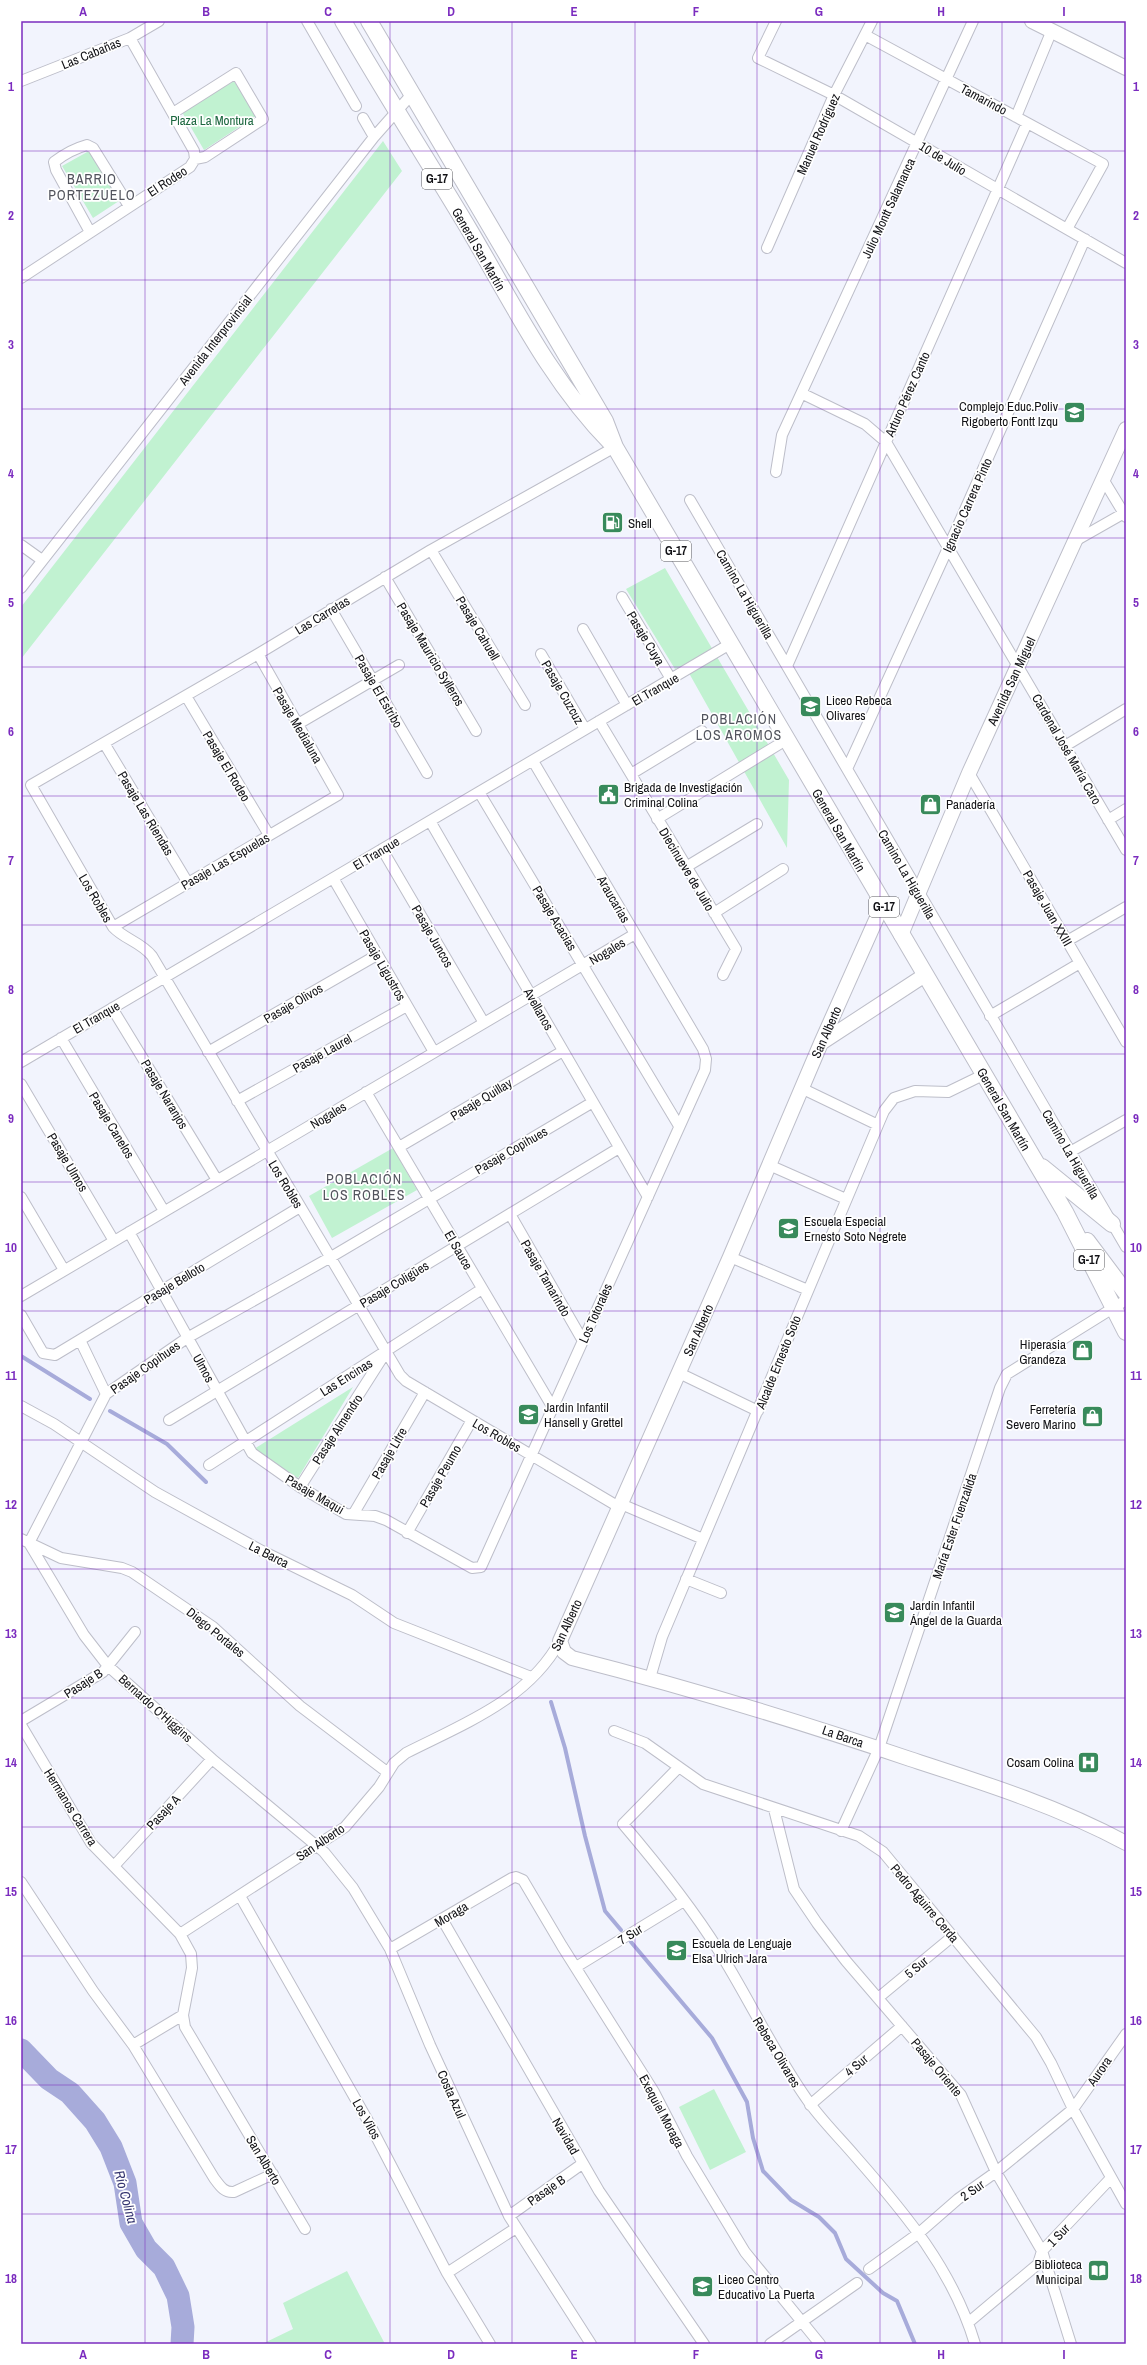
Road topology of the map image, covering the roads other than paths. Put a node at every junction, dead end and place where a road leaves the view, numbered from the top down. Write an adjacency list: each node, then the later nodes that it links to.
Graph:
1 (159, 21): 11 (street, Las Cabañas)
2 (307, 21): 17 (street)
3 (343, 21): 18 (main road, General San Martín / G-17)
4 (369, 21): 15 (main road, General San Martín / G-17)
5 (776, 21): 16 (street, 10 de Julio)
6 (872, 21): 10 (street, Manuel Rodríguez)
7 (973, 21): 13 (street, Julio Montt Salamanca)
8 (1034, 21): 9 (street)
9 (1052, 30): 12 (street); 20 (street)
10 (865, 35): 13 (street, Tamarindo); 16 (street, Manuel Rodríguez)
11 (130, 38): 14 (street, Las Cabañas); 19 (street, El Rodeo)
12 (1126, 68)
13 (947, 79): 20 (street, Tamarindo); 24 (street, Julio Montt Salamanca)
14 (21, 81)
15 (412, 94): 18 (street, Avenida Interprovincial); 37 (main road, General San Martín / G-17)
16 (834, 95): 24 (street, 10 de Julio); 31 (street, Manuel Rodríguez)
17 (356, 106)
18 (396, 112): 23 (street, Avenida Interprovincial); 37 (main road, General San Martín / G-17)
19 (172, 113): 25 (street, El Rodeo); 25 (street)
20 (1016, 117): 22 (street, Tamarindo)
21 (363, 118): 23 (street)
22 (1027, 123): 26 (street, Arturo Pérez Canto); 28 (street, Tamarindo)
23 (374, 137): 46 (street, Avenida Interprovincial)
24 (918, 143): 26 (street, 10 de Julio); 34 (street, Julio Montt Salamanca)
25 (195, 159): 27 (street, El Rodeo)
26 (998, 191): 28 (street, 10 de Julio); 36 (street, Arturo Pérez Canto)
27 (129, 206): 29 (street, El Rodeo); 29 (street)
28 (1067, 229): 30 (street, 10 de Julio)
29 (90, 232): 33 (street, El Rodeo)
30 (1084, 239): 32 (street, 10 de Julio); 44 (street, Ignacio Carrera Pinto)
31 (767, 248)
32 (1126, 263)
33 (21, 278)
34 (802, 394): 36 (street, Cardenal José María Caro); 38 (street, Julio Montt Salamanca)
35 (1126, 429): 39 (street, Avenida San Miguel)
36 (886, 442): 44 (street, Cardenal José María Caro); 56 (street, Arturo Pérez Canto)
37 (615, 447): 45 (street, Las Carretas); 52 (main road, General San Martín / G-17)
38 (776, 472)
39 (1103, 479): 41 (street); 42 (street, Avenida San Miguel)
40 (690, 500): 56 (street, Camino La Higuerilla)
41 (1125, 514): 42 (street)
42 (1074, 541): 57 (street, Avenida San Miguel)
43 (21, 544): 46 (street)
44 (948, 548): 57 (street, Cardenal José María Caro); 73 (street, Ignacio Carrera Pinto)
45 (431, 550): 47 (street, Las Carretas); 61 (street, Pasaje Cahuell)
46 (42, 560): 48 (street, Avenida Interprovincial)
47 (385, 577): 50 (street, Las Carretas); 67 (street, Pasaje Mauricio Sylleros)
48 (21, 588)
49 (622, 597): 58 (street, Pasaje Cuya)
50 (331, 609): 53 (street, Las Carretas); 59 (street, Pasaje El Estribo)
51 (583, 629): 62 (street)
52 (730, 644): 58 (street, El Tranque); 69 (main road, General San Martín / G-17)
53 (258, 654): 60 (street, Las Carretas); 65 (street, Pasaje Medialuna)
54 (541, 654): 66 (street, Pasaje Cuzcuz)
55 (399, 665): 59 (street)
56 (787, 666): 73 (street, Camino La Higuerilla)
57 (1018, 666): 71 (street, Cardenal José María Caro); 75 (street, Avenida San Miguel)
58 (671, 679): 62 (street, El Tranque)
59 (373, 681): 65 (street); 74 (street, Pasaje El Estribo)
60 (186, 696): 70 (street, Las Carretas); 85 (street, Pasaje El Rodeo)
61 (525, 705)
62 (627, 705): 64 (street, El Tranque)
63 (1126, 709): 71 (street)
64 (599, 721): 66 (street, El Tranque); 76 (street, Diecinueve de Julio)
65 (298, 724): 79 (street, Pasaje Medialuna)
66 (586, 729): 72 (street, El Tranque)
67 (476, 731)
68 (702, 731): 76 (street)
69 (786, 740): 81 (street); 93 (main road, General San Martín / G-17)
70 (104, 743): 77 (street, Las Carretas); 91 (street, Pasaje Las Riendas)
71 (1065, 746): 82 (street, Cardenal José María Caro)
72 (532, 761): 78 (street, El Tranque); 97 (street, Araucarias)
73 (847, 769): 92 (street, Camino La Higuerilla)
74 (426, 773)
75 (969, 773): 92 (street, Avenida San Miguel); 99 (street, Pasaje Juan XXIII)
76 (631, 774): 81 (street, Diecinueve de Julio)
77 (31, 785): 96 (street, Los Robles)
78 (479, 792): 83 (street, El Tranque); 102 (street, Pasaje Acacias)
79 (338, 795): 85 (street, Pasaje Las Espuelas)
80 (1126, 809): 82 (street)
81 (657, 819): 88 (street, Diecinueve de Julio)
82 (1108, 820): 87 (street, Cardenal José María Caro)
83 (430, 821): 86 (street, El Tranque); 106 (street, Avellanos)
84 (757, 824): 88 (street)
85 (269, 835): 91 (street, Pasaje Las Espuelas)
86 (382, 849): 90 (street, El Tranque); 110 (street, Pasaje Juncos)
87 (1126, 850)
88 (686, 867): 95 (street, Diecinueve de Julio)
89 (783, 869): 95 (street)
90 (333, 878): 100 (street, Pasaje Ligustros); 105 (street, El Tranque)
91 (188, 883): 96 (street, Pasaje Las Espuelas)
92 (918, 893): 98 (street, Avenida San Miguel); 109 (street, Camino La Higuerilla)
93 (882, 904): 98 (main road, General San Martín / G-17); 112 (street, San Alberto)
94 (1126, 907): 99 (street)
95 (714, 913): 104 (street, Diecinueve de Julio)
96 (113, 927): 105 (street, Los Robles)
97 (635, 934): 102 (street, Nogales); 117 (street, Araucarias)
98 (901, 935): 103 (main road, General San Martín / G-17)
99 (1067, 941): 101 (street, Pasaje Juan XXIII)
100 (377, 955): 107 (street, Pasaje Ligustros); 115 (street, Pasaje Olivos)
101 (1080, 963): 109 (street); 113 (street, Pasaje Juan XXIII)
102 (583, 965): 106 (street, Nogales); 127 (street, Pasaje Acacias)
103 (925, 975): 112 (street); 119 (main road, General San Martín / G-17)
104 (722, 976)
105 (164, 977): 108 (street, El Tranque); 115 (street, Los Robles)
106 (531, 995): 110 (street, Nogales); 114 (street, Avellanos)
107 (407, 1006): 116 (street, Pasaje Ligustros); 123 (street, Pasaje Laurel)
108 (112, 1008): 111 (street, El Tranque); 134 (street, Pasaje Naranjos)
109 (990, 1016): 131 (street, Camino La Higuerilla)
110 (484, 1023): 116 (street, Nogales)
111 (61, 1038): 118 (street, El Tranque); 140 (street, Pasaje Canelos)
112 (821, 1042): 121 (street, San Alberto)
113 (1126, 1042)
114 (563, 1051): 124 (street, Avellanos); 128 (street, Pasaje Quillay)
115 (208, 1052): 123 (street, Los Robles)
116 (434, 1052): 122 (street, Nogales)
117 (706, 1059): 127 (street, Los Totorales)
118 (21, 1062)
119 (983, 1075): 126 (street, Alcalde Ernesto Soto); 132 (main road, General San Martín / G-17)
120 (21, 1084): 145 (street, Pasaje Ulmos)
121 (801, 1088): 126 (street); 133 (street, San Alberto)
122 (366, 1092): 128 (street, El Sauce); 130 (street, Nogales)
123 (237, 1101): 130 (street, Los Robles)
124 (593, 1102): 129 (street, Avellanos); 137 (street, Pasaje Copihues)
125 (1126, 1120): 131 (street)
126 (878, 1125): 138 (street, Alcalde Ernesto Soto)
127 (679, 1126): 136 (street, Los Totorales)
128 (399, 1147): 137 (street, El Sauce)
129 (619, 1148): 136 (street, Avellanos); 142 (street, Pasaje Coligües)
130 (266, 1151): 134 (street, Nogales); 139 (street, Los Robles)
131 (1070, 1152): 143 (street, Camino La Higuerilla)
132 (1032, 1158): 141 (main road, General San Martín / G-17); 143 (main road)
133 (769, 1165): 138 (street); 149 (street, San Alberto)
134 (217, 1180): 140 (street, Nogales)
135 (21, 1197): 150 (street)
136 (648, 1197): 163 (street, Los Totorales)
137 (429, 1198): 146 (street, El Sauce); 148 (street, Pasaje Copihues)
138 (846, 1199): 153 (street, Alcalde Ernesto Soto)
139 (300, 1207): 148 (street, Los Robles); 152 (street, Pasaje Belloto)
140 (164, 1211): 144 (street, Nogales)
141 (1065, 1212): 154 (main road, General San Martín / G-17); 158 (main road, General San Martín / G-17)
142 (510, 1214): 146 (street, Pasaje Coligües); 163 (street, Pasaje Tamarindo)
143 (1112, 1224): 147 (street, Camino La Higuerilla)
144 (129, 1232): 145 (street, Nogales); 152 (street, Ulmos)
145 (114, 1241): 150 (street, Nogales)
146 (457, 1246): 151 (street, El Sauce); 157 (street, Pasaje Coligües)
147 (1126, 1247)
148 (330, 1257): 157 (street, Los Robles); 161 (street, Pasaje Copihues)
149 (730, 1258): 153 (street); 165 (street, San Alberto)
150 (64, 1270): 155 (street, Nogales)
151 (482, 1289): 164 (street, Las Encinas); 170 (street, El Sauce)
152 (161, 1290): 161 (street, Ulmos); 162 (street, Pasaje Belloto)
153 (808, 1290): 171 (street, Alcalde Ernesto Soto)
154 (1126, 1293)
155 (21, 1296)
156 (1126, 1300): 158 (street, María Ester Fuenzalida)
157 (358, 1306): 164 (street, Los Robles); 166 (street, Pasaje Coligües)
158 (1113, 1308): 160 (main road, General San Martín / G-17); 195 (street, María Ester Fuenzalida)
159 (21, 1315): 162 (street, Pasaje Belloto)
160 (1126, 1332)
161 (187, 1338): 166 (street, Ulmos); 168 (street, Pasaje Copihues)
162 (80, 1340): 168 (street)
163 (583, 1341): 170 (street, Los Totorales)
164 (386, 1352): 167 (street, Los Robles); 175 (street, Las Encinas); 178 (street, Pasaje Almendro)
165 (679, 1373): 171 (street); 179 (street, San Alberto)
166 (217, 1391): 172 (street, Pasaje Coligües); 175 (street, Ulmos)
167 (425, 1392): 173 (street, Los Robles); 180 (street, Pasaje Litre)
168 (106, 1394): 174 (street, Pasaje Copihues)
169 (21, 1406): 174 (street, La Barca)
170 (553, 1408): 176 (street, Los Totorales)
171 (758, 1411): 182 (street, Alcalde Ernesto Soto)
172 (168, 1420)
173 (472, 1420): 176 (street, Los Robles); 181 (street, Pasaje Peumo)
174 (80, 1441): 183 (street, Pasaje Copihues); 190 (street, La Barca)
175 (245, 1442): 177 (street, Las Encinas); 178 (street, Pasaje Maqui)
176 (532, 1455): 179 (street, Los Robles); 184 (street, Los Totorales)
177 (209, 1465)
178 (300, 1487): 180 (street, Pasaje Maqui)
179 (620, 1505): 182 (street, Los Robles); 188 (street, San Alberto)
180 (354, 1513): 181 (street, Pasaje Maqui)
181 (407, 1533): 184 (street, Pasaje Maqui)
182 (703, 1539): 185 (street, Alcalde Ernesto Soto)
183 (24, 1543): 189 (street, Bernardo O'Higgins); 198 (street, Diego Portales)
184 (481, 1567)
185 (686, 1580): 186 (street); 191 (street, Alcalde Ernesto Soto)
186 (721, 1593)
187 (135, 1632): 189 (street, Pasaje B)
188 (560, 1641): 190 (street, San Alberto); 191 (street, La Barca)
189 (108, 1666): 192 (street, Pasaje B); 196 (street, Bernardo O'Higgins)
190 (531, 1677): 198 (street, San Alberto)
191 (650, 1678): 195 (street, La Barca)
192 (21, 1721)
193 (21, 1725): 203 (street, Hermanos Carrera)
194 (614, 1731): 197 (street, Pedro Aguirre Cerda)
195 (879, 1748): 200 (street, María Ester Fuenzalida); 201 (street, La Barca)
196 (212, 1759): 202 (street, Bernardo O'Higgins); 203 (street, Pasaje A)
197 (679, 1767): 199 (street, Pedro Aguirre Cerda); 207 (street, Rebeca Olivares)
198 (387, 1772): 202 (street, San Alberto)
199 (774, 1809): 200 (street, Pedro Aguirre Cerda); 213 (street, Pasaje Oriente)
200 (842, 1831): 210 (street, Pedro Aguirre Cerda)
201 (1126, 1843)
202 (315, 1845): 206 (street, San Alberto); 211 (street, Costa Azul)
203 (114, 1866): 209 (street, Hermanos Carrera)
204 (512, 1878): 208 (street, Moraga); 212 (street, Exequiel Moraga)
205 (21, 1882): 217 (street)
206 (240, 1896): 209 (street, San Alberto); 231 (street, Los Vilos)
207 (684, 1901): 212 (street, 7 Sur); 218 (street, Rebeca Olivares)
208 (442, 1919): 211 (street, Moraga); 220 (street, Navidad)
209 (180, 1934): 214 (street, San Alberto)
210 (953, 1936): 213 (street, 5 Sur); 219 (street, Pedro Aguirre Cerda)
211 (390, 1949): 225 (street, Costa Azul)
212 (576, 1967): 233 (street, Exequiel Moraga)
213 (878, 1998): 215 (street, Pasaje Oriente)
214 (183, 2015): 217 (street); 222 (street, San Alberto)
215 (902, 2026): 218 (street, 4 Sur); 221 (street, Pasaje Oriente)
216 (1126, 2034): 219 (street, Aurora)
217 (133, 2045): 222 (street)
218 (810, 2105): 228 (street, Rebeca Olivares)
219 (1073, 2109): 221 (street, 2 Sur); 223 (street, Pedro Aguirre Cerda)
220 (582, 2164): 225 (street, Pasaje B); 237 (street, Navidad)
221 (996, 2172): 228 (street, 2 Sur); 229 (street, Pasaje Oriente)
222 (272, 2174): 227 (street, San Alberto)
223 (1111, 2178): 224 (street, Pedro Aguirre Cerda); 229 (street, 1 Sur)
224 (1126, 2204)
225 (509, 2216): 226 (street, Costa Azul)
226 (516, 2228): 231 (street); 236 (street, Costa Azul)
227 (305, 2229)
228 (919, 2232): 230 (street, 2 Sur); 234 (street, Rebeca Olivares)
229 (1042, 2251): 234 (street, 1 Sur); 241 (street, Pasaje Oriente)
230 (869, 2269)
231 (447, 2273): 235 (street, Los Vilos)
232 (856, 2283): 233 (street)
233 (801, 2321): 238 (street); 239 (street, Exequiel Moraga)
234 (969, 2322): 240 (street, Rebeca Olivares)
235 (490, 2344)
236 (591, 2344)
237 (704, 2344)
238 (770, 2344)
239 (820, 2344)
240 (975, 2344)
241 (1071, 2344)

